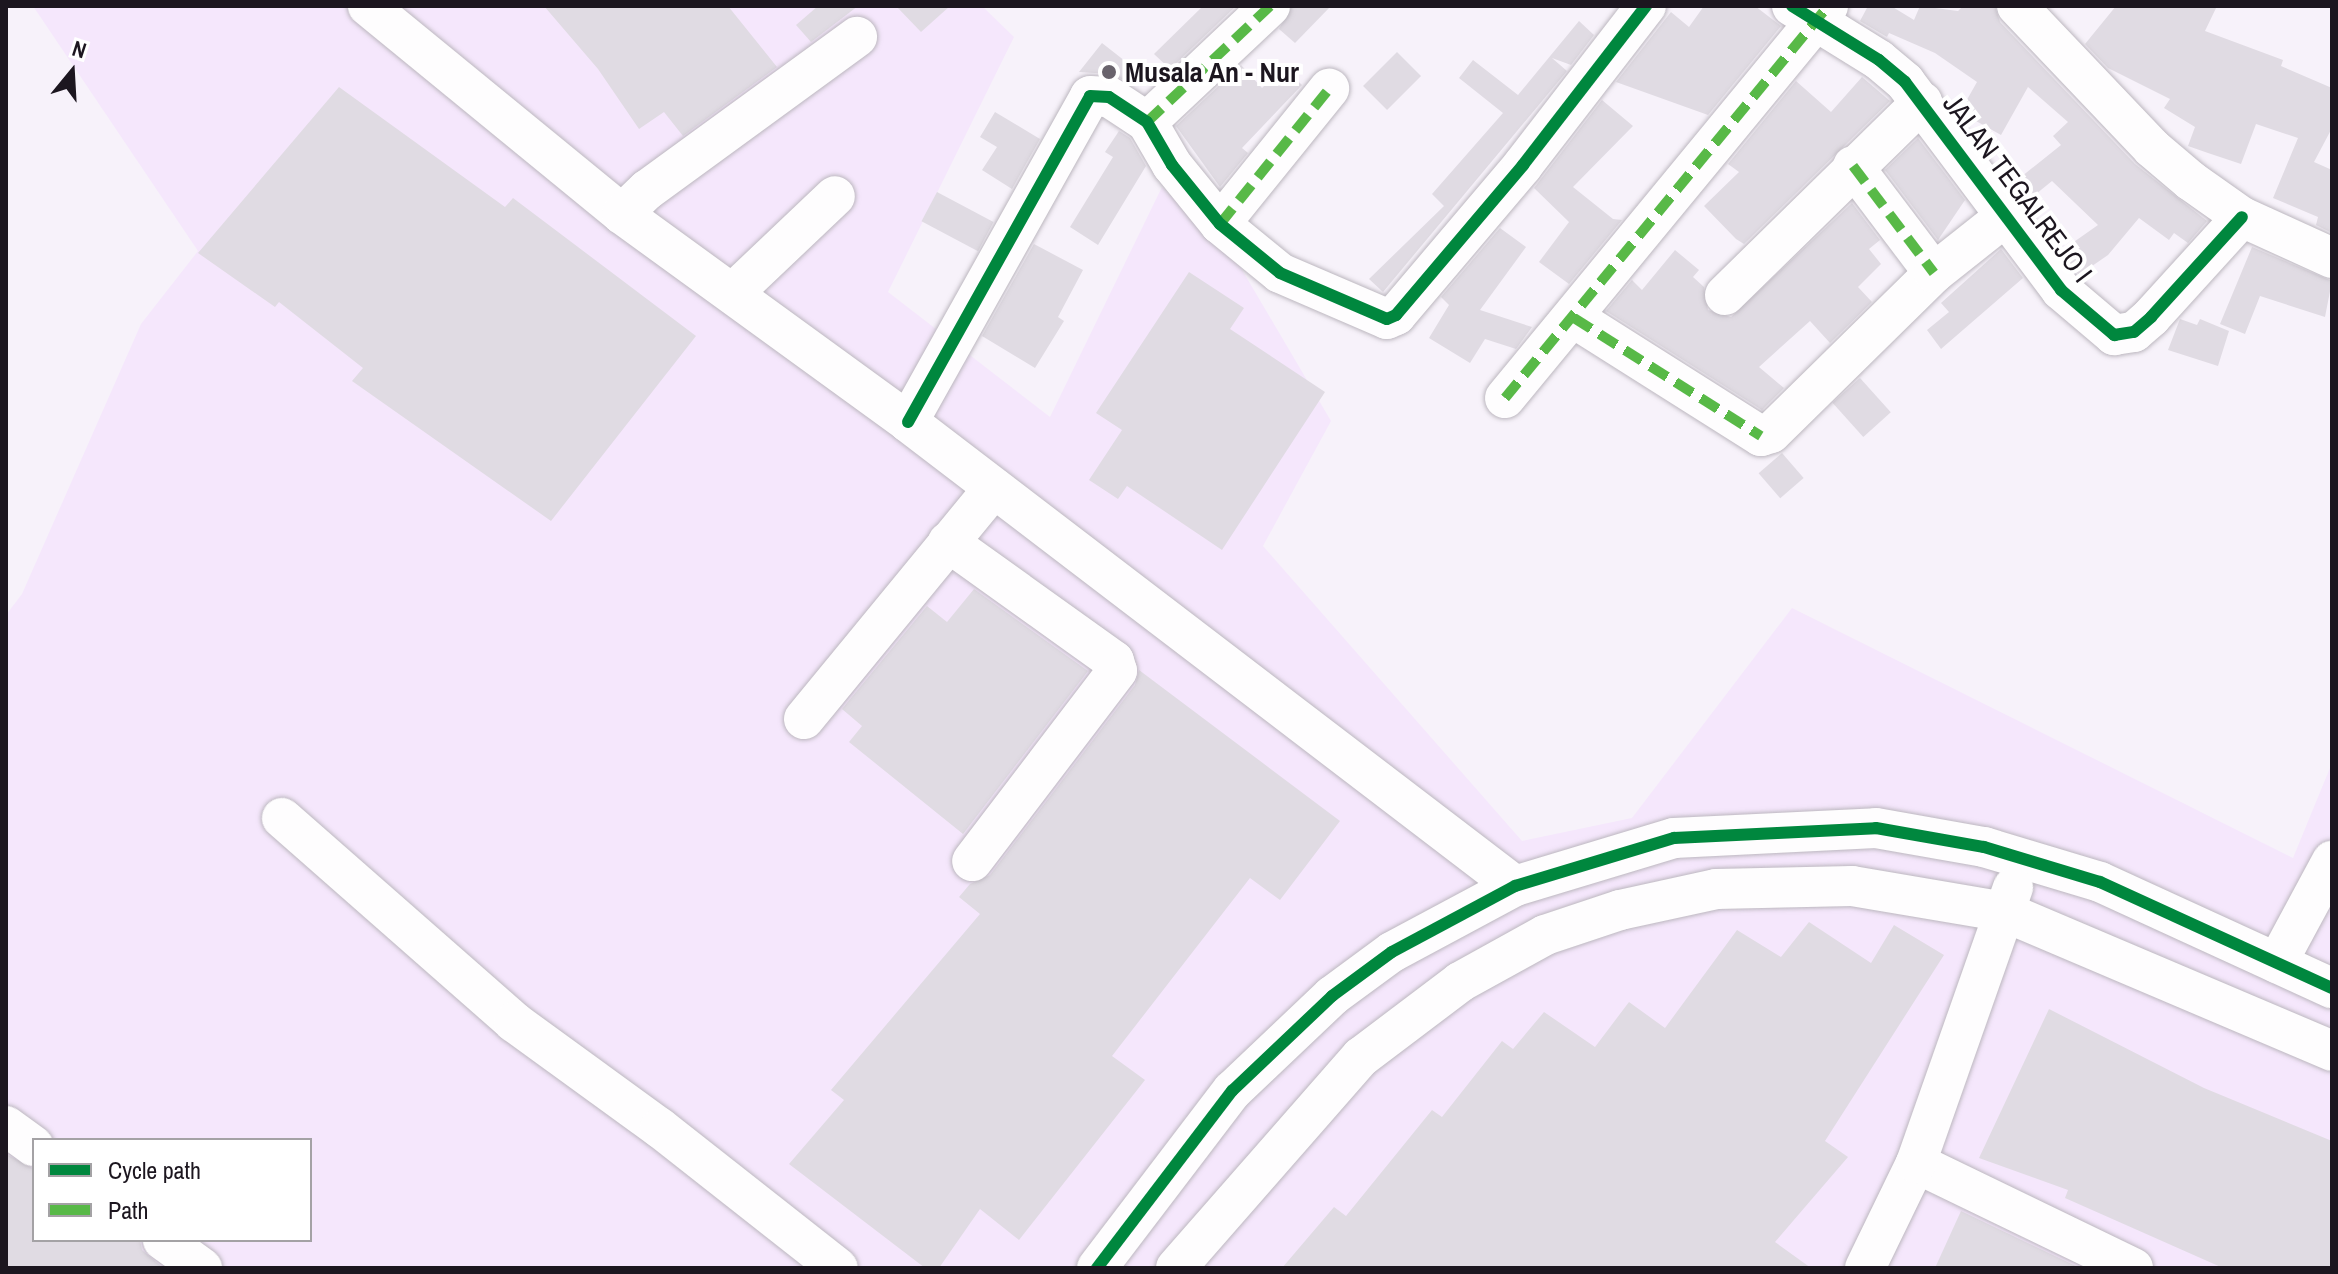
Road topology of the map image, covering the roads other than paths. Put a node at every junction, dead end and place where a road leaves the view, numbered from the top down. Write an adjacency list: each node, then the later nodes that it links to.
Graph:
1 (368, 6): 12 (street)
2 (1270, 6): 9 (street)
3 (1646, 6): 15 (street)
4 (2017, 6): 14 (street)
5 (1813, 11): 8 (street, JALAN TEGALREJO I); 20 (street, JALAN TEGALREJO I)
6 (857, 37): 12 (street)
7 (1329, 89): 15 (street)
8 (1922, 102): 10 (street); 13 (street, JALAN TEGALREJO I)
9 (1147, 122): 15 (street); 22 (street)
10 (1853, 166): 17 (street); 19 (street)
11 (835, 196): 18 (street)
12 (622, 214): 18 (street)
13 (2006, 216): 14 (street, JALAN TEGALREJO I); 17 (street, JALAN TEGALREJO I)
14 (2242, 217): 16 (street)
15 (1220, 224)
16 (2332, 258)
17 (1934, 273): 20 (street, JALAN TEGALREJO I)
18 (734, 292): 22 (street)
19 (1725, 295)
20 (1574, 318): 21 (street, JALAN TEGALREJO I)
21 (1505, 398)
22 (908, 422): 23 (street)
23 (994, 488): 24 (street); 30 (street)
24 (948, 542): 25 (street); 28 (street)
25 (804, 719)
26 (282, 818): 40 (street)
27 (2023, 857): 30 (street); 31 (street); 32 (street)
28 (972, 861)
29 (2332, 861): 32 (street)
30 (1515, 886): 41 (street)
31 (2005, 912): 34 (street); 37 (street); 42 (street)
32 (2277, 963): 33 (street)
33 (2332, 988)
34 (2332, 1051)
35 (6, 1126): 36 (street)
36 (32, 1145)
37 (1916, 1163): 43 (street); 44 (street)
38 (166, 1242): 39 (street)
39 (202, 1268)
40 (838, 1268)
41 (1097, 1268)
42 (1176, 1268)
43 (1865, 1268)
44 (2133, 1268)

